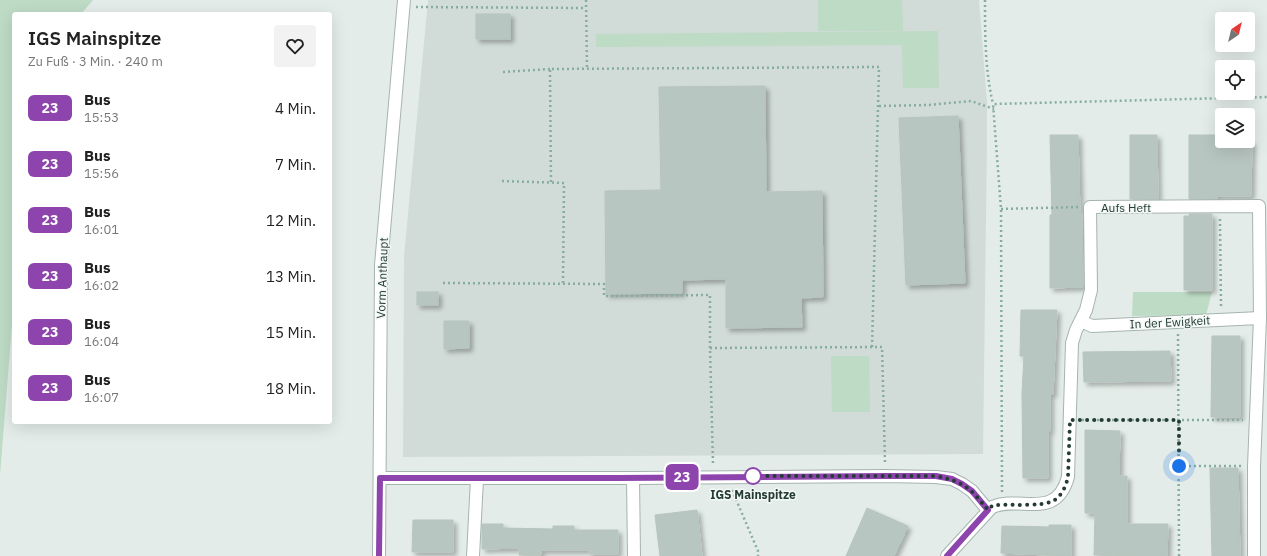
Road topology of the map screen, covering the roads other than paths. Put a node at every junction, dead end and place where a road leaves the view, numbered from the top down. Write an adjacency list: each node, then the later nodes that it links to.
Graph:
1 (403, 4): 4 (street, Vorm Anthaupt)
2 (1260, 318): 3 (street, In der Ewigkeit); 3 (street, Aufs Heft); 12 (street)
3 (1081, 321): 7 (street, Aufs Heft)
4 (380, 478): 6 (street); 9 (street, Vorm Anthaupt)
5 (633, 478): 6 (street); 7 (street); 11 (street)
6 (477, 479): 10 (street)
7 (988, 510): 8 (street)
8 (950, 555)
9 (379, 556)
10 (473, 556)
11 (634, 556)
12 (1254, 556)

